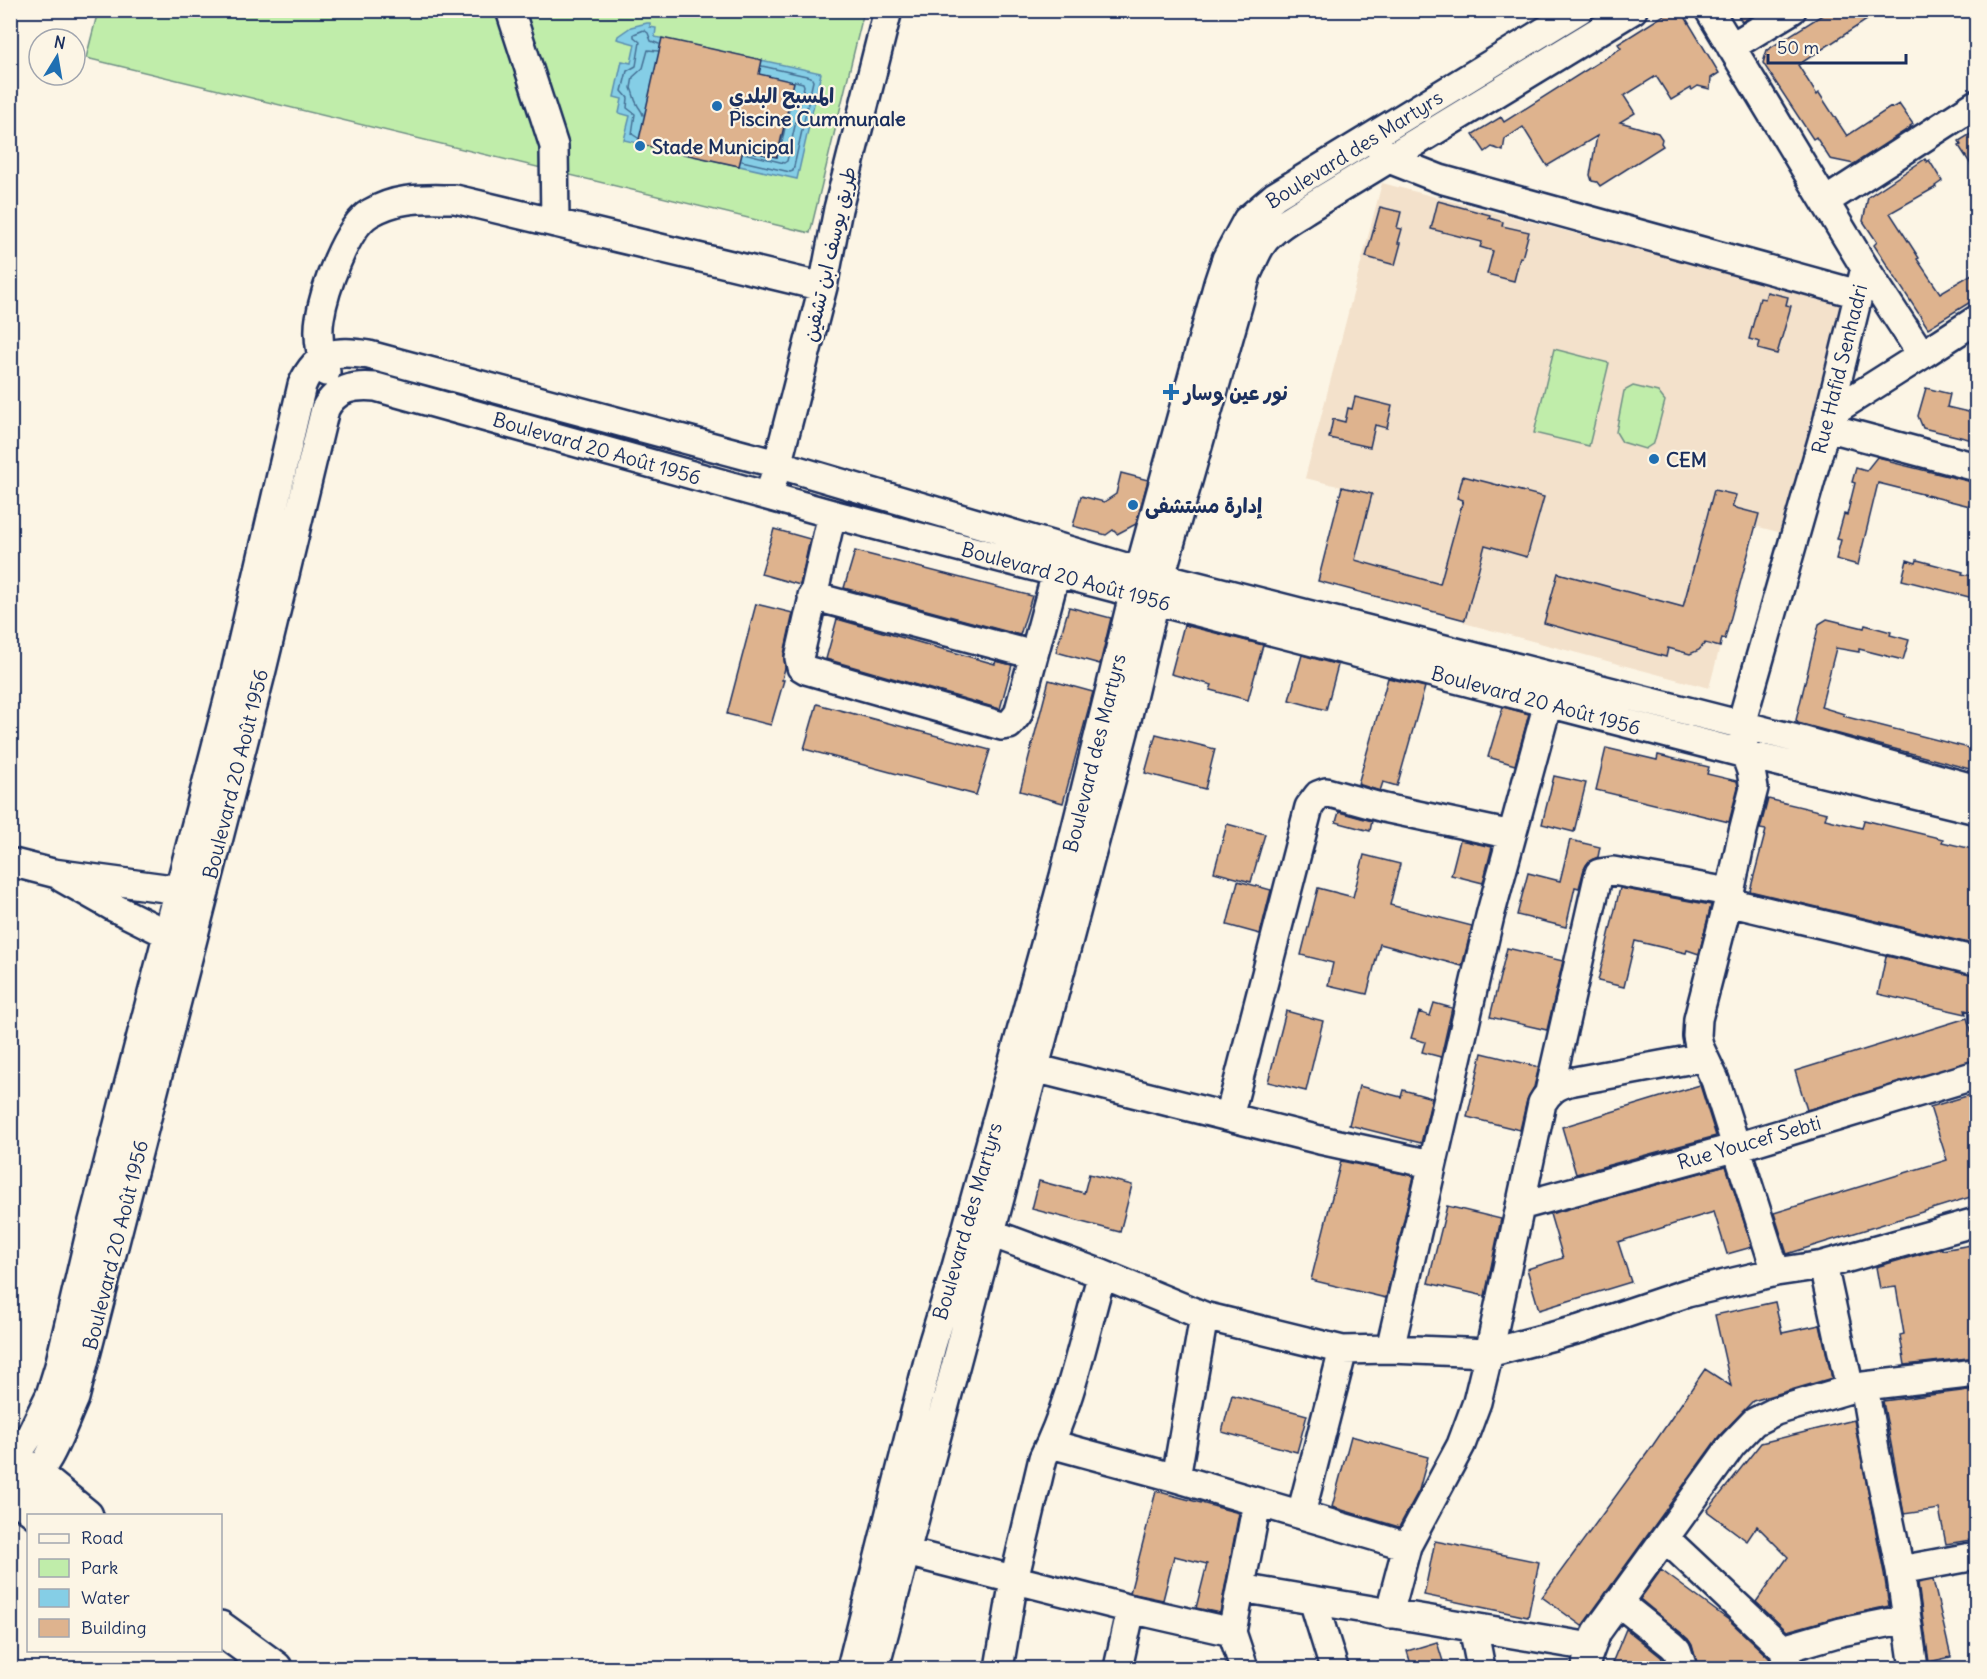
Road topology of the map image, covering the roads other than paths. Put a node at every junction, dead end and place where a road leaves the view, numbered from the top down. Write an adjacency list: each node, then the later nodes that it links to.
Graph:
1 (510, 10): 12 (street)
2 (1579, 10): 9 (street, Boulevard des Martyrs)
3 (1633, 10): 10 (street, Boulevard des Martyrs)
4 (1709, 10): 7 (street, Rue Hafid Senhadri)
5 (1792, 10): 7 (street)
6 (893, 14): 14 (street, طريق يوسف ابن تشفين)
7 (1731, 46): 11 (street, Rue Hafid Senhadri)
8 (1977, 104): 11 (street)
9 (1370, 137): 10 (street); 26 (street, Boulevard des Martyrs)
10 (1389, 159): 15 (street); 26 (street, Boulevard des Martyrs)
11 (1826, 201): 13 (street, Rue Hafid Senhadri)
12 (555, 223): 14 (street); 18 (street)
13 (1865, 268): 15 (street, Rue Hafid Senhadri); 17 (street)
14 (823, 286): 21 (street, طريق يوسف ابن تشفين)
15 (1858, 294): 20 (street, Rue Hafid Senhadri)
16 (1977, 320): 17 (street)
17 (1922, 355): 20 (street)
18 (321, 358): 19 (street); 21 (street); 37 (street)
19 (333, 397): 23 (street, Boulevard 20 Août 1956); 37 (street, Boulevard 20 Août 1956)
20 (1827, 420): 22 (street); 30 (street, Rue Hafid Senhadri)
21 (777, 464): 23 (street, طريق يوسف ابن تشفين); 26 (street)
22 (1977, 467)
23 (769, 496): 24 (street, Boulevard 20 Août 1956)
24 (832, 514): 25 (street, Boulevard 20 Août 1956); 27 (street)
25 (1056, 573): 26 (street, Boulevard 20 Août 1956); 28 (street)
26 (1147, 585): 29 (street, Boulevard 20 Août 1956); 30 (street, Boulevard 20 Août 1956); 42 (street, Boulevard des Martyrs); 87 (street, Boulevard des Martyrs)
27 (812, 597): 28 (street); 28 (street)
28 (1034, 655)
29 (1548, 703): 31 (street, Boulevard 20 Août 1956); 34 (street)
30 (1741, 724): 31 (street); 32 (street, Boulevard 20 Août 1956)
31 (1745, 754): 33 (street, Boulevard 20 Août 1956); 38 (street)
32 (1977, 789)
33 (1977, 810)
34 (1512, 835): 45 (street); 47 (street)
35 (10, 862): 36 (street)
36 (53, 873): 37 (street); 39 (street)
37 (193, 890): 39 (street, Boulevard 20 Août 1956)
38 (1728, 897): 40 (street); 41 (street); 44 (street)
39 (180, 940): 61 (street, Boulevard 20 Août 1956)
40 (1977, 961)
41 (1704, 1057): 44 (street); 46 (street)
42 (1034, 1068): 45 (street); 50 (street, Boulevard des Martyrs)
43 (1977, 1075): 46 (street, Rue Youcef Sebti)
44 (1549, 1092): 48 (street)
45 (1229, 1117): 47 (street)
46 (1737, 1147): 48 (street, Rue Youcef Sebti); 52 (street)
47 (1431, 1164): 55 (street)
48 (1520, 1206): 57 (street)
49 (1977, 1222): 51 (street)
50 (991, 1233): 53 (street); 69 (street, Boulevard des Martyrs)
51 (1823, 1265): 52 (street); 59 (street)
52 (1776, 1272): 57 (street)
53 (1102, 1274): 54 (street); 60 (street)
54 (1204, 1316): 56 (street); 62 (street)
55 (1390, 1349): 56 (street); 57 (street)
56 (1343, 1350): 66 (street)
57 (1489, 1353): 68 (street)
58 (1977, 1373): 59 (street)
59 (1857, 1388): 67 (street); 71 (street)
60 (1051, 1444): 62 (street); 72 (street)
61 (17, 1473): 64 (main road); 65 (main road)
62 (1176, 1478): 63 (street)
63 (1257, 1503): 66 (street); 73 (street)
64 (41, 1514)
65 (84, 1514)
66 (1301, 1514): 68 (street)
67 (1665, 1538): 75 (street); 84 (street)
68 (1407, 1546): 77 (street)
69 (906, 1552): 72 (street); 88 (street, Boulevard des Martyrs)
70 (1977, 1556): 71 (street)
71 (1900, 1570): 78 (street)
72 (1014, 1580): 76 (street); 89 (street)
73 (1241, 1588): 74 (street); 81 (street)
74 (1313, 1600): 77 (street); 92 (street)
75 (1618, 1602): 83 (street); 94 (street)
76 (1131, 1609): 81 (street); 90 (street)
77 (1389, 1614): 79 (street)
78 (1907, 1619): 84 (street); 95 (street)
79 (1473, 1627): 83 (street); 93 (street)
80 (222, 1629): 86 (main road)
81 (1232, 1632): 91 (street)
82 (215, 1652): 85 (main road)
83 (1589, 1658)
84 (1786, 1659)
85 (236, 1668)
86 (275, 1668)
87 (851, 1668)
88 (874, 1668)
89 (999, 1668)
90 (1118, 1668)
91 (1244, 1668)
92 (1334, 1668)
93 (1481, 1668)
94 (1683, 1668)
95 (1914, 1668)

